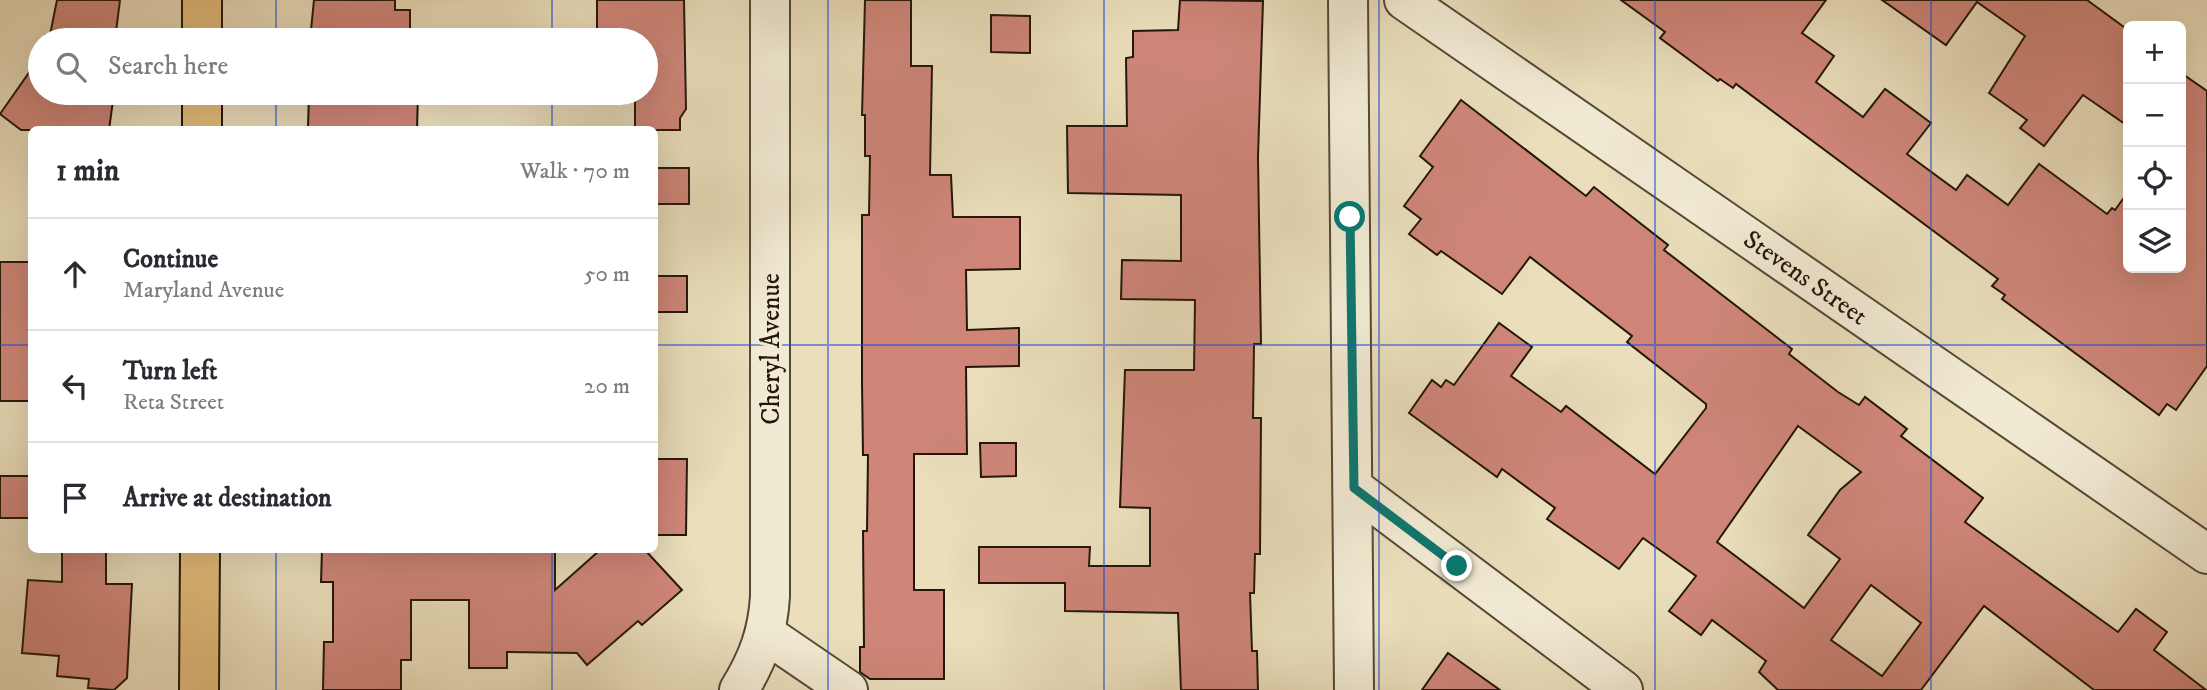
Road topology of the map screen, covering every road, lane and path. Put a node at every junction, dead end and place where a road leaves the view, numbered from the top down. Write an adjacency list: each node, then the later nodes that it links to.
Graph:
1 (202, 0): 5 (main road)
2 (770, 0): 11 (street, Cheryl Avenue)
3 (1348, 0): 8 (street)
4 (1404, 0): 10 (street, Stevens Street)
5 (202, 28)
6 (202, 105): 7 (main road)
7 (202, 126)
8 (1354, 488): 15 (street); 16 (street)
9 (200, 553): 12 (main road)
10 (2207, 554)
11 (766, 634): 13 (street, Cheryl Avenue); 14 (street)
12 (199, 690)
13 (739, 690)
14 (848, 690)
15 (1354, 690)
16 (1623, 690)

